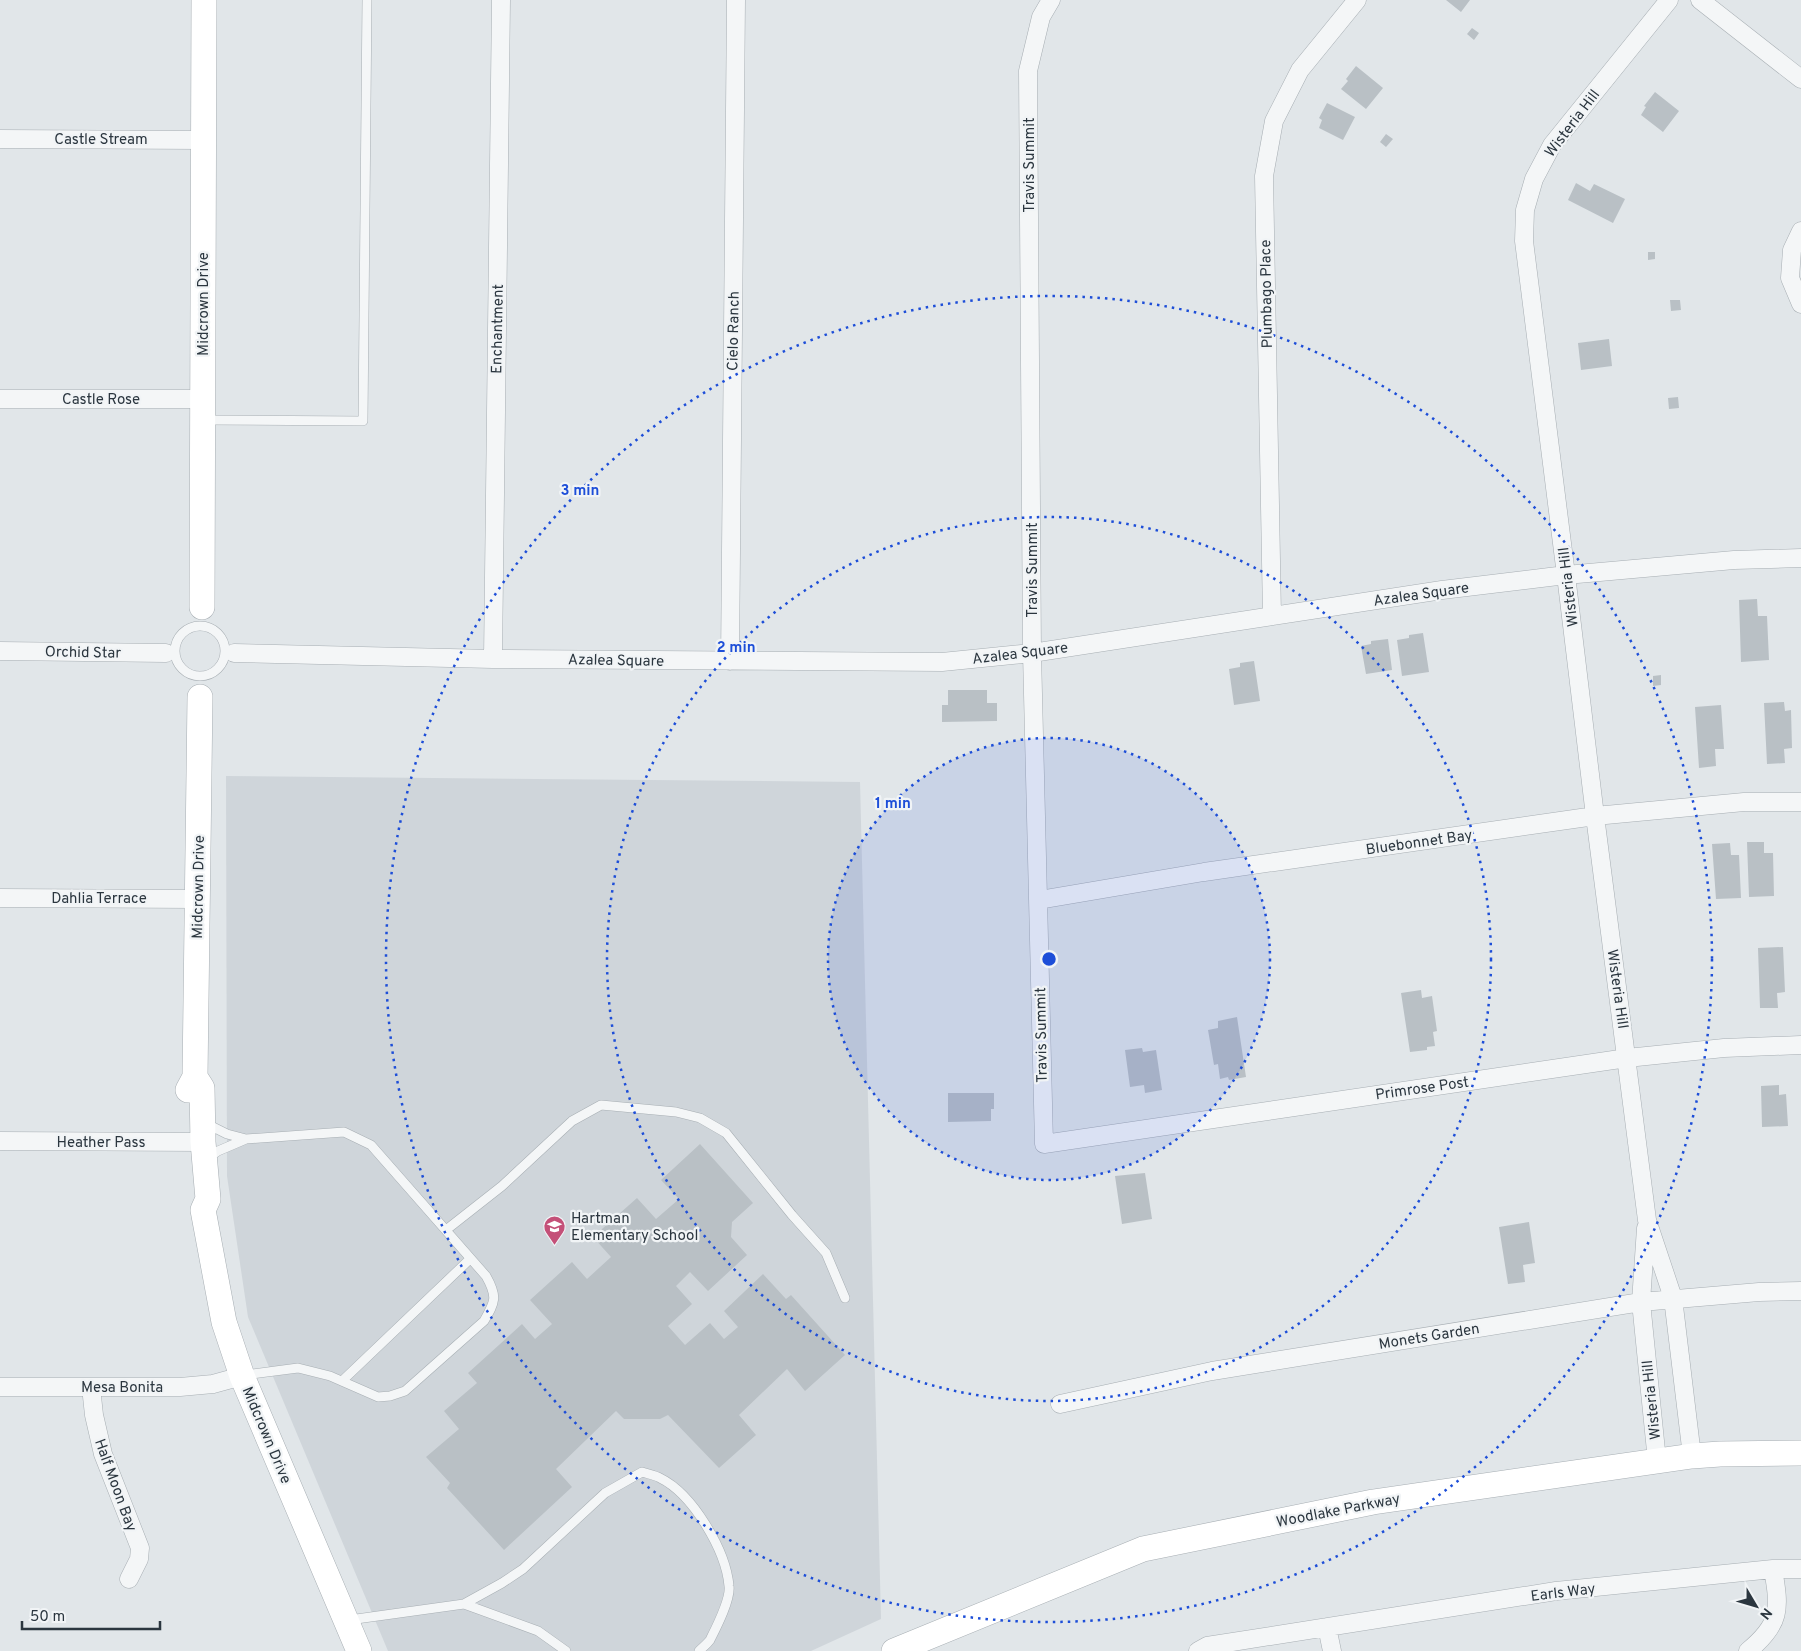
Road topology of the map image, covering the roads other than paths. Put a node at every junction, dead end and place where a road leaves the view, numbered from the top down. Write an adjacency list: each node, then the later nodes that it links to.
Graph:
1 (204, 0): 11 (street, Midcrown Drive)
2 (367, 0): 15 (lane)
3 (501, 0): 24 (street, Enchantment)
4 (736, 0): 25 (street, Cielo Ranch)
5 (1051, 0): 23 (street, Travis Summit)
6 (1357, 0): 18 (street, Plumbago Place)
7 (1669, 0): 17 (street, Wisteria Hill)
8 (1700, 0): 9 (street)
9 (1801, 79)
10 (0, 139): 11 (street, Castle Stream)
11 (203, 140): 15 (street, Midcrown Drive)
12 (1801, 232): 13 (street)
13 (1801, 304)
14 (0, 399): 15 (street, Castle Rose)
15 (203, 410): 19 (street, Midcrown Drive)
16 (1801, 558): 17 (street, Azalea Square)
17 (1566, 575): 18 (street, Azalea Square); 28 (street, Wisteria Hill)
18 (1272, 616): 23 (street, Azalea Square)
19 (201, 621): 21 (lane); 22 (lane)
20 (0, 651): 22 (street, Orchid Star)
21 (228, 652): 24 (street, Azalea Square); 26 (lane)
22 (173, 653): 26 (lane)
23 (1032, 653): 25 (street, Azalea Square); 31 (street, Travis Summit)
24 (493, 658): 25 (street, Azalea Square)
25 (730, 661)
26 (201, 685): 30 (street, Midcrown Drive)
27 (1801, 802): 28 (street, Bluebonnet Bay)
28 (1595, 816): 31 (street, Bluebonnet Bay); 33 (street, Wisteria Hill)
29 (0, 898): 30 (street, Dahlia Terrace)
30 (197, 899): 37 (street, Midcrown Drive)
31 (1039, 900): 36 (street, Travis Summit)
32 (1801, 1045): 33 (street, Primrose Post)
33 (1627, 1058): 36 (street, Primrose Post); 38 (street, Wisteria Hill)
34 (246, 1139): 37 (lane); 37 (lane); 39 (lane)
35 (0, 1141): 37 (street, Heather Pass)
36 (1044, 1144)
37 (199, 1148): 45 (street, Midcrown Drive)
38 (1647, 1220): 43 (street, Wisteria Hill); 44 (street, Wisteria Hill)
39 (446, 1230): 40 (lane); 42 (lane)
40 (470, 1258): 46 (lane); 46 (lane)
41 (1801, 1291): 43 (street, Monets Garden)
42 (845, 1298)
43 (1672, 1298): 44 (street, Monets Garden); 51 (street, Wisteria Hill)
44 (1641, 1302): 49 (street, Monets Garden); 52 (street, Wisteria Hill)
45 (242, 1376): 46 (lane); 48 (street, Mesa Bonita); 57 (street, Midcrown Drive)
46 (342, 1381)
47 (0, 1387): 48 (street, Mesa Bonita)
48 (90, 1387): 55 (street, Half Moon Bay)
49 (1060, 1404)
50 (1801, 1454): 51 (street, Woodlake Parkway)
51 (1692, 1456): 52 (street, Woodlake Parkway)
52 (1658, 1461): 62 (street, Woodlake Parkway)
53 (1801, 1569): 54 (street, Earls Way)
54 (1773, 1570): 58 (street, Earls Way); 65 (street)
55 (129, 1579)
56 (464, 1604): 57 (lane); 60 (lane); 61 (lane)
57 (346, 1620): 59 (street, Midcrown Drive)
58 (1328, 1627): 63 (street, Earls Way); 64 (street)
59 (359, 1651)
60 (566, 1651)
61 (699, 1651)
62 (894, 1651)
63 (1198, 1651)
64 (1332, 1651)
65 (1748, 1651)

